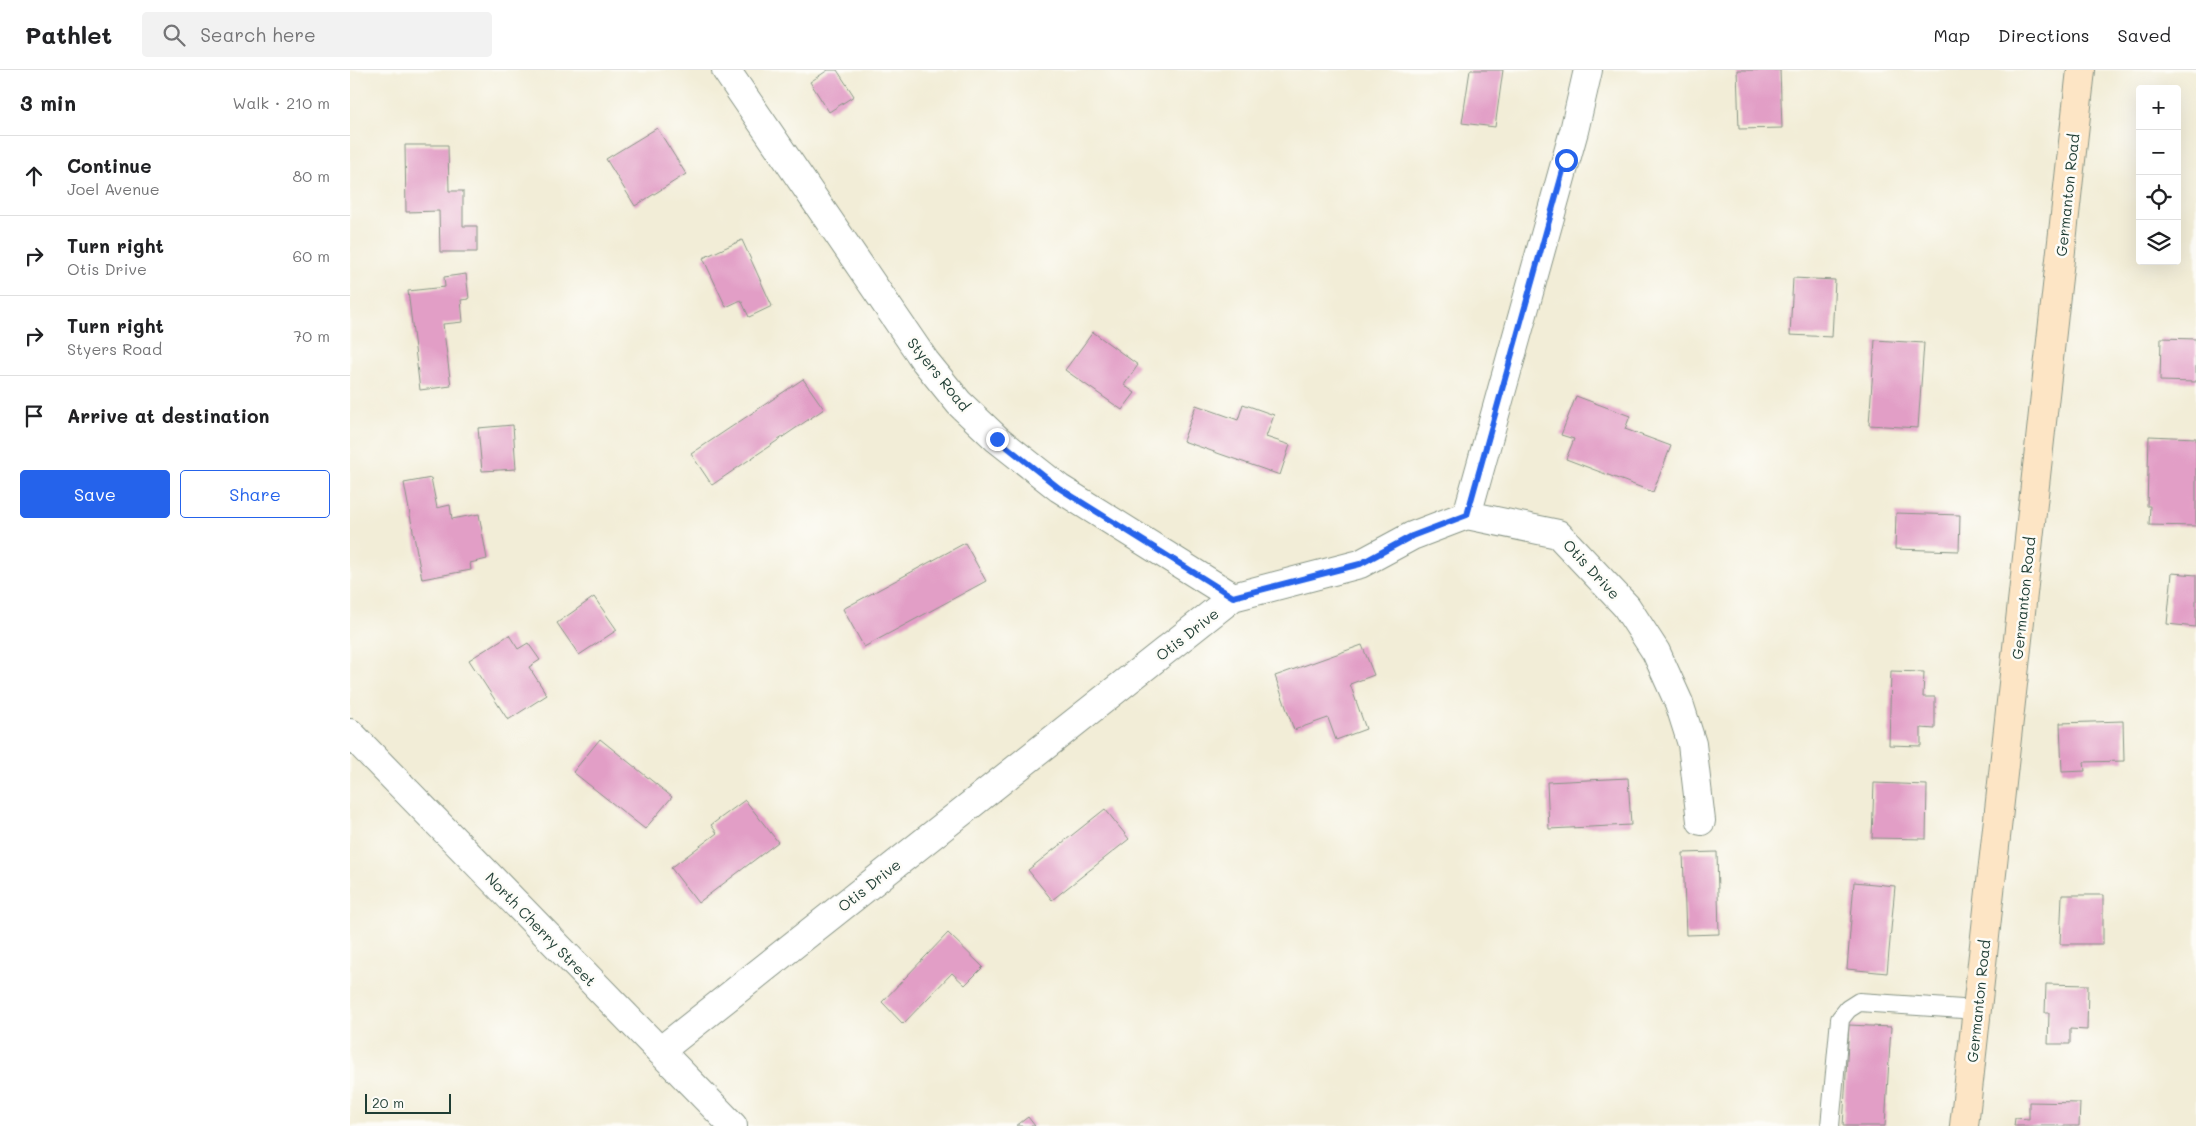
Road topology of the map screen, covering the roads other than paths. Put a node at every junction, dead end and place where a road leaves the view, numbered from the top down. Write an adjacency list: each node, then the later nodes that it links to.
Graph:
1 (726, 70): 5 (street, Styers Road)
2 (1588, 70): 4 (street)
3 (2081, 70): 8 (main road, Germanton Road)
4 (1467, 515): 5 (street, Otis Drive); 7 (street, Otis Drive)
5 (1233, 597): 9 (street, Otis Drive)
6 (350, 733): 9 (street, North Cherry Street)
7 (1701, 821)
8 (1977, 1010): 11 (lane); 12 (main road, Germanton Road)
9 (660, 1052): 10 (street, North Cherry Street)
10 (733, 1126)
11 (1830, 1126)
12 (1964, 1126)

